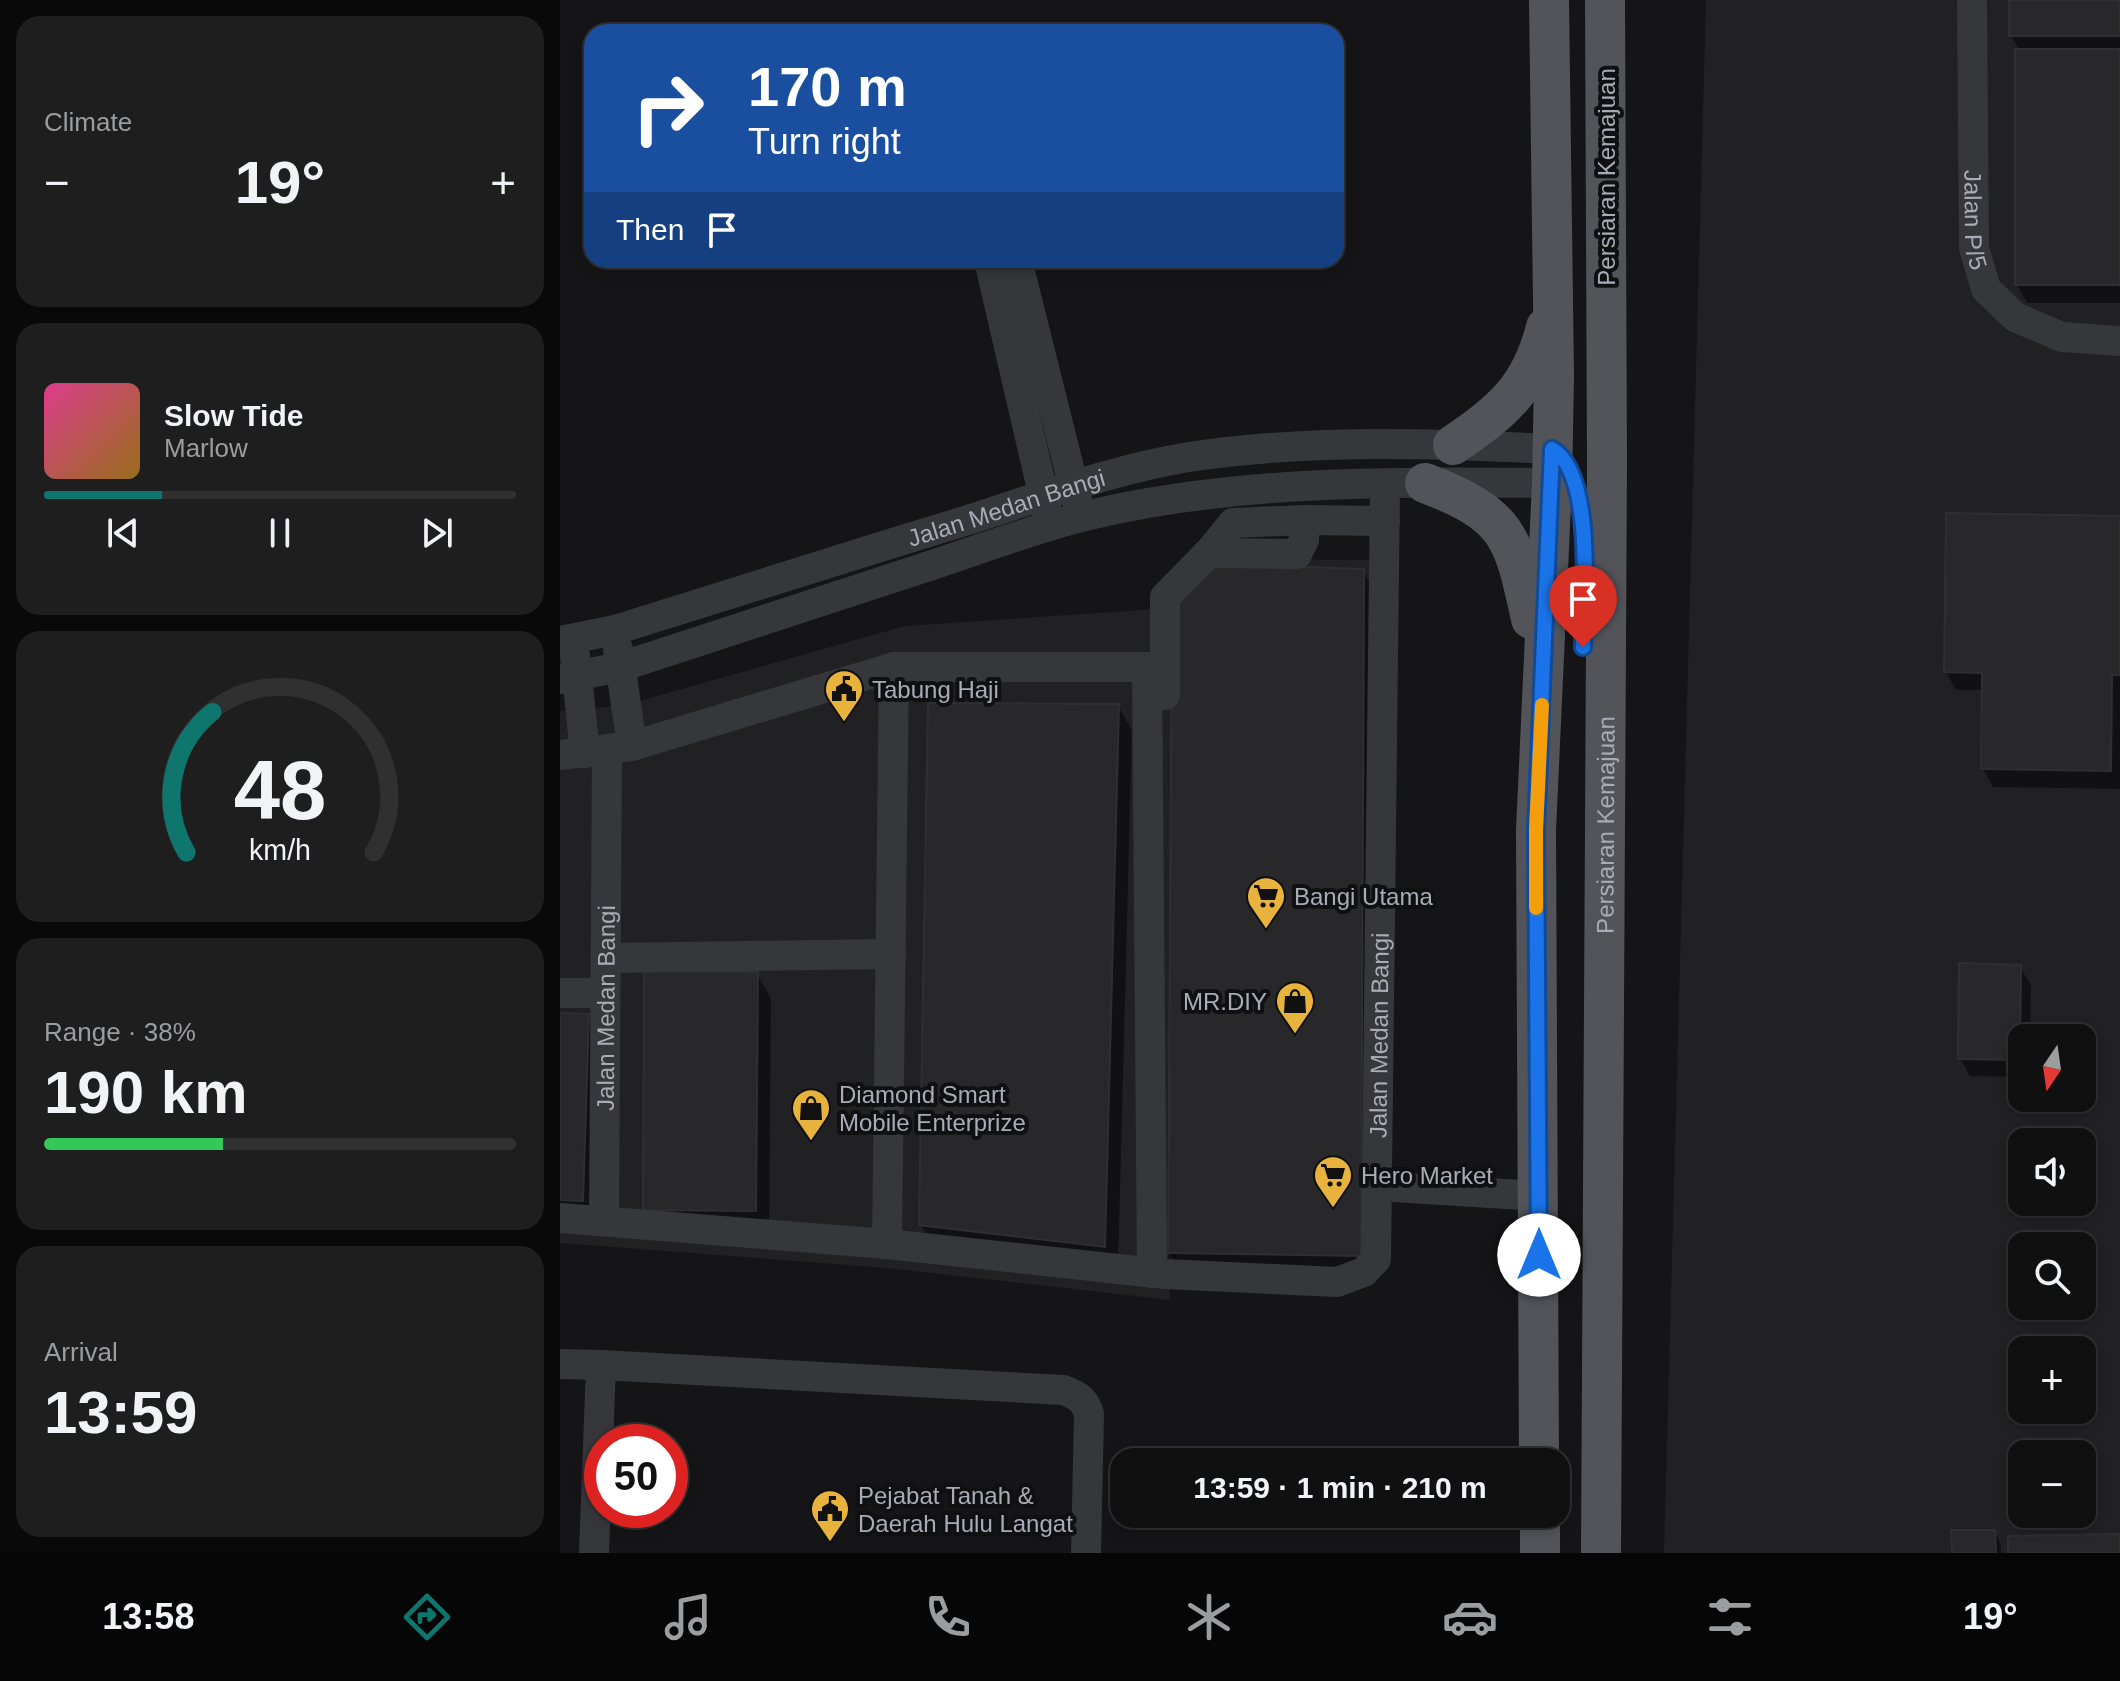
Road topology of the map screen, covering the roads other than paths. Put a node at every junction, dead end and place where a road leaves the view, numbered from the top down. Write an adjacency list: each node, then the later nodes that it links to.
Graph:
1 (1549, 0): 7 (main road)
2 (1605, 0): 4 (main road, Persiaran Kemajuan)
3 (1972, 0): 8 (street, Jalan P/5)
4 (1606, 109): 10 (main road); 26 (main road, Persiaran Kemajuan)
5 (991, 268): 15 (street)
6 (1019, 268): 13 (street)
7 (1554, 296): 9 (main road); 10 (main road)
8 (2120, 341)
9 (1453, 445): 10 (street, Jalan Medan Bangi); 13 (street, Jalan Medan Bangi)
10 (1558, 467): 11 (street, Jalan Medan Bangi); 24 (main road); 26 (main road)
11 (1425, 483): 12 (street, Jalan Medan Bangi); 24 (main road)
12 (1385, 485): 14 (street, Jalan Medan Bangi); 19 (street, Jalan Medan Bangi)
13 (1074, 487): 15 (street, Jalan Medan Bangi); 16 (street)
14 (1318, 487): 16 (street, Jalan Medan Bangi); 17 (street)
15 (1044, 496): 18 (street); 20 (street, Jalan Medan Bangi)
16 (1081, 517): 18 (street, Jalan Medan Bangi)
17 (1309, 526): 19 (street); 37 (street)
18 (1050, 527): 22 (street, Jalan Medan Bangi)
19 (1384, 530): 32 (street, Jalan Medan Bangi)
20 (615, 630): 21 (street, Jalan Medan Bangi); 22 (street, Jalan Medan Bangi)
21 (567, 640): 25 (street, Jalan Medan Bangi)
22 (620, 667): 25 (street, Jalan Medan Bangi); 27 (street, Jalan Medan Bangi)
23 (894, 667): 27 (street); 28 (street); 37 (street)
24 (1543, 674): 33 (main road)
25 (568, 678): 27 (street, Jalan Medan Bangi)
26 (1605, 729): 45 (main road, Persiaran Kemajuan)
27 (596, 751): 29 (street, Jalan Medan Bangi)
28 (891, 954): 29 (street); 36 (street)
29 (606, 958): 31 (street, Jalan Medan Bangi)
30 (560, 993): 31 (street)
31 (605, 993): 35 (street, Jalan Medan Bangi)
32 (1377, 1186): 33 (street); 37 (street, Jalan Medan Bangi)
33 (1538, 1196): 40 (main road)
34 (560, 1218): 35 (street, Jalan Medan Bangi)
35 (604, 1220): 36 (street, Jalan Medan Bangi)
36 (887, 1244): 37 (street, Jalan Medan Bangi)
37 (1159, 1273)
38 (560, 1364): 39 (street)
39 (601, 1365): 42 (street); 43 (street)
40 (1539, 1448)
41 (1540, 1528): 44 (main road)
42 (594, 1553)
43 (1086, 1553)
44 (1540, 1553)
45 (1601, 1553)

